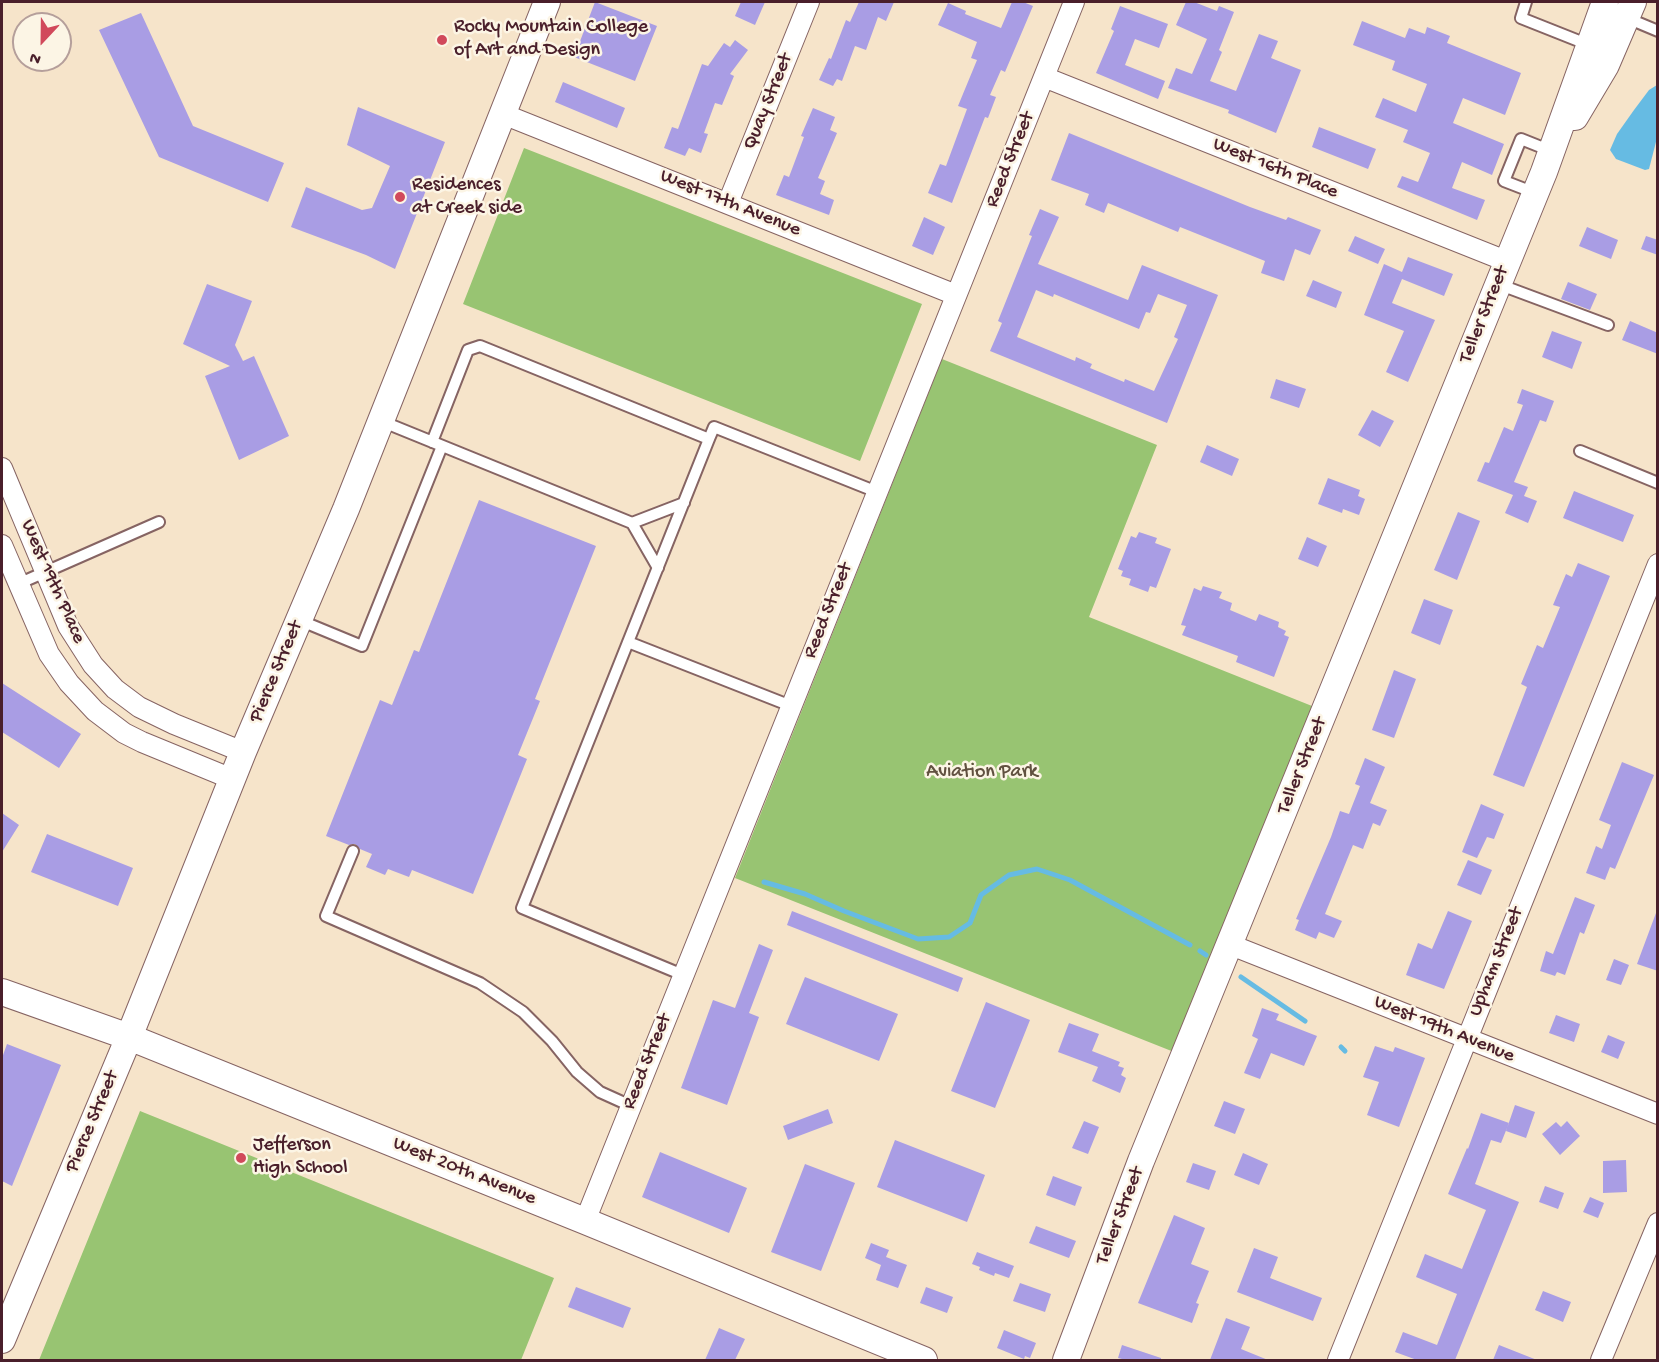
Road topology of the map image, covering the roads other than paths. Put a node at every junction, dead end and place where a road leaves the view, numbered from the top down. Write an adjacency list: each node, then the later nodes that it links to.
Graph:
1 (547, 2): 10 (street, Pierce Street)
2 (809, 2): 12 (street, Quay Street)
3 (1074, 2): 9 (street, Reed Street)
4 (1526, 2): 8 (lane)
5 (1605, 2): 8 (street, Teller Street)
6 (1627, 7): 7 (lane); 11 (street, Teller Street)
7 (1658, 30)
8 (1589, 45): 11 (street, Teller Street)
9 (1044, 77): 13 (street, West 16th Place); 14 (street, Reed Street)
10 (503, 114): 12 (street, West 17th Avenue); 16 (street, Pierce Street)
11 (1543, 172): 13 (street, Teller Street)
12 (728, 203): 14 (street, West 17th Avenue)
13 (1502, 272): 15 (lane); 37 (street, Teller Street)
14 (956, 295): 22 (street, Reed Street)
15 (1608, 325)
16 (381, 421): 18 (lane); 31 (street, Pierce Street)
17 (709, 439): 18 (lane); 22 (lane); 23 (lane)
18 (437, 444): 25 (lane); 31 (lane)
19 (1580, 451): 21 (lane)
20 (2, 468): 29 (street, West 19th Place)
21 (1658, 483)
22 (877, 492): 33 (street, Reed Street)
23 (684, 503): 25 (lane); 28 (lane)
24 (159, 522): 29 (lane)
25 (632, 523): 28 (lane)
26 (2, 546): 30 (street, West 19th Place)
27 (1658, 564): 41 (street, Upham Street)
28 (658, 567): 32 (lane)
29 (45, 572): 30 (lane); 34 (street, West 19th Place)
30 (18, 584): 35 (street, West 19th Place)
31 (299, 620): 34 (street, Pierce Street)
32 (628, 642): 33 (lane); 38 (lane)
33 (791, 706): 38 (street, Reed Street)
34 (243, 752): 35 (street, Pierce Street)
35 (232, 779): 40 (street, Pierce Street)
36 (353, 851): 42 (lane)
37 (1231, 945): 41 (street, West 19th Avenue); 48 (street, Teller Street)
38 (683, 975): 42 (street, Reed Street)
39 (2, 994): 40 (street, West 20th Avenue)
40 (129, 1037): 44 (street, West 20th Avenue); 46 (street, Pierce Street)
41 (1467, 1039): 43 (street, West 19th Avenue); 49 (street, Upham Street)
42 (631, 1106): 44 (street, Reed Street)
43 (1658, 1114)
44 (585, 1221): 47 (street, West 20th Avenue)
45 (1658, 1223): 50 (street)
46 (2, 1340)
47 (924, 1360)
48 (1066, 1360)
49 (1338, 1360)
50 (1601, 1360)

